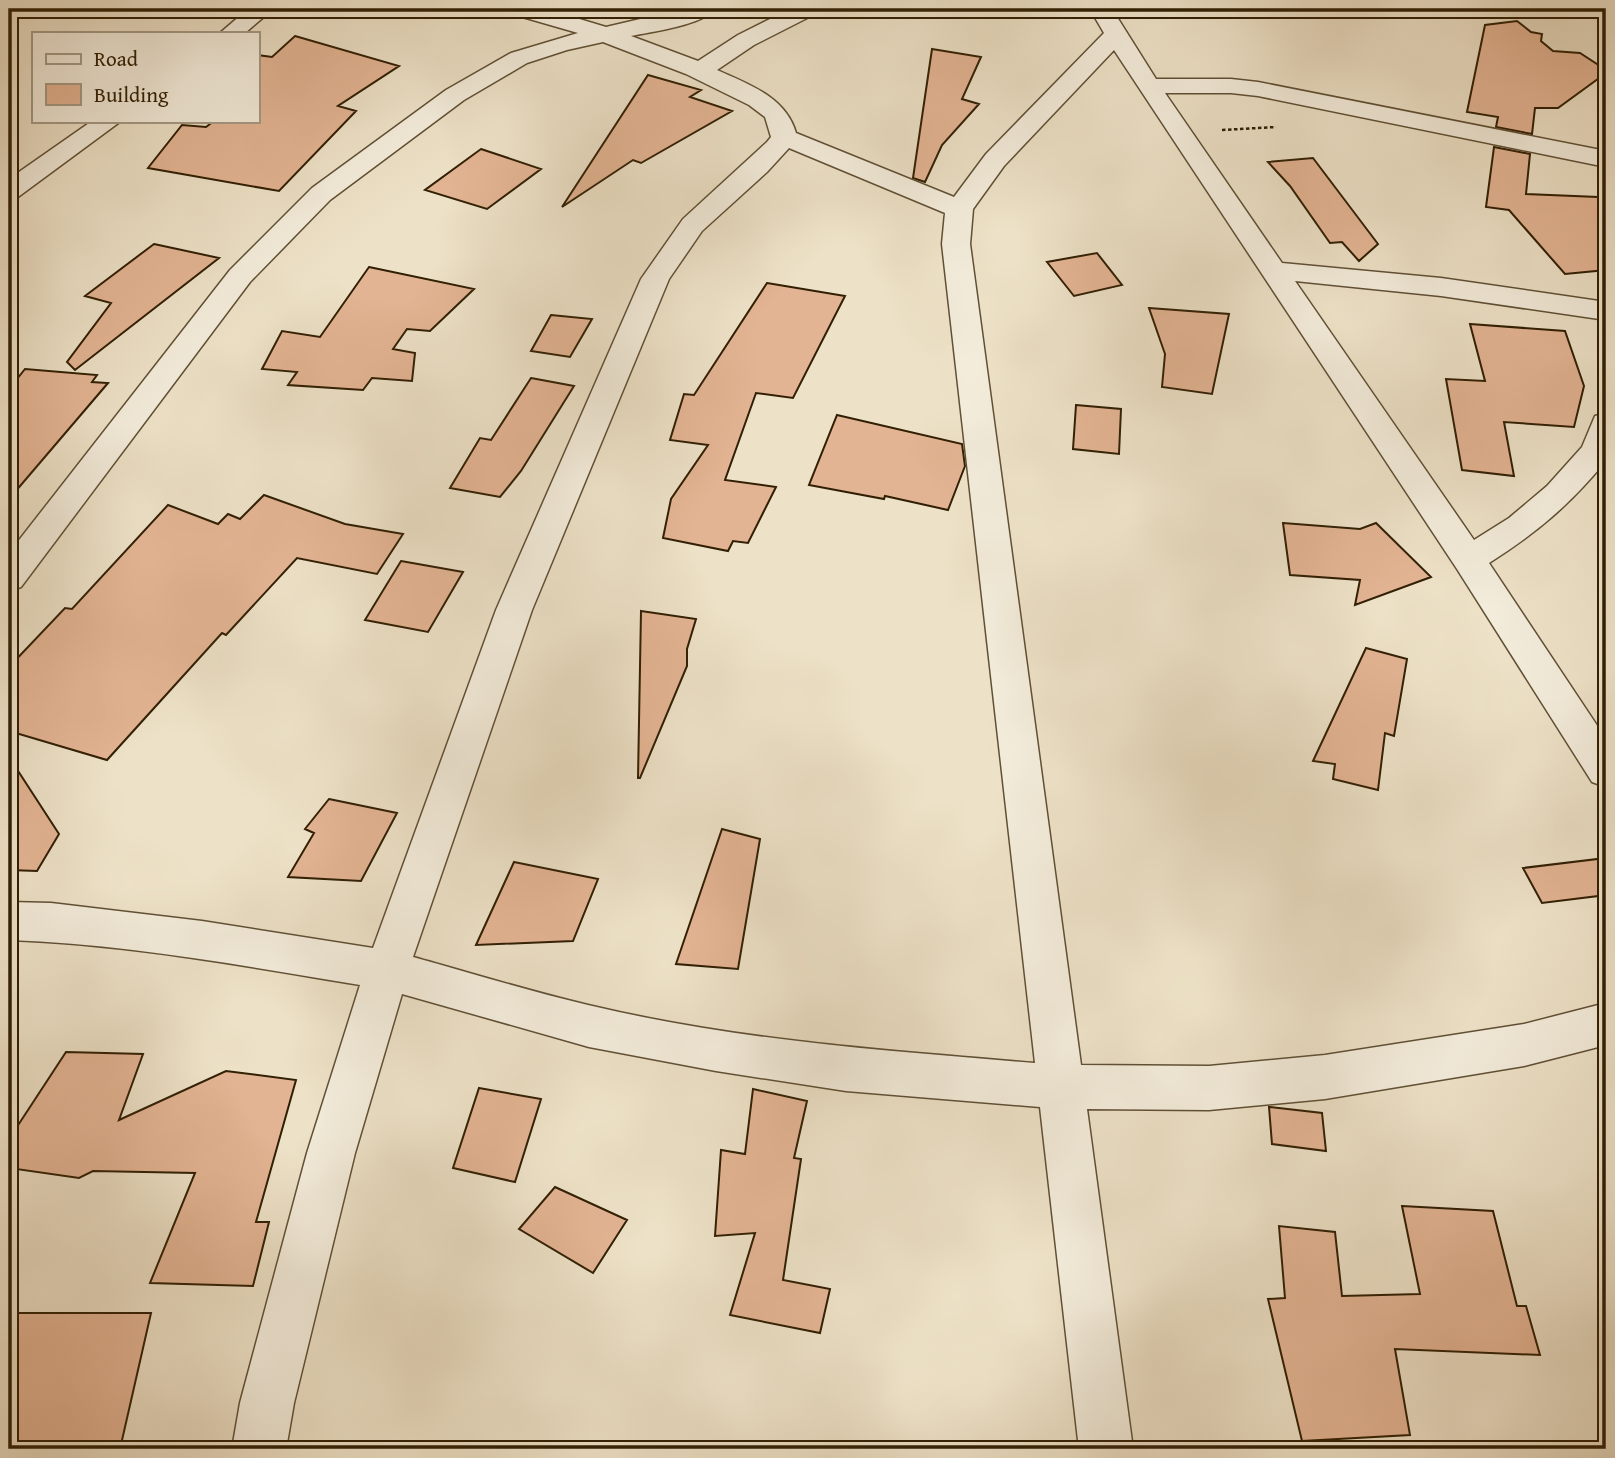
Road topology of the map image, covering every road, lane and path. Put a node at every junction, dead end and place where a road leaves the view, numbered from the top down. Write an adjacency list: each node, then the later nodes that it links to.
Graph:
1 (262, 9): 6 (street)
2 (520, 9): 7 (street)
3 (704, 9): 7 (street)
4 (805, 10): 8 (street)
5 (1108, 22): 9 (street); 14 (street)
6 (232, 32)
7 (602, 34): 8 (street); 19 (street)
8 (699, 71): 11 (street)
9 (1148, 86): 12 (street); 15 (street)
10 (107, 122): 13 (street)
11 (784, 137): 14 (street); 22 (street)
12 (1606, 159)
13 (9, 191)
14 (959, 209): 24 (street)
15 (1274, 271): 16 (street); 18 (street)
16 (1606, 311)
17 (1606, 423): 18 (street)
18 (1469, 560): 20 (street)
19 (9, 578)
20 (1606, 771)
21 (9, 921): 22 (street)
22 (387, 970): 24 (street); 25 (street)
23 (1606, 1024): 24 (street)
24 (1060, 1087): 26 (street)
25 (259, 1449)
26 (1106, 1449)

